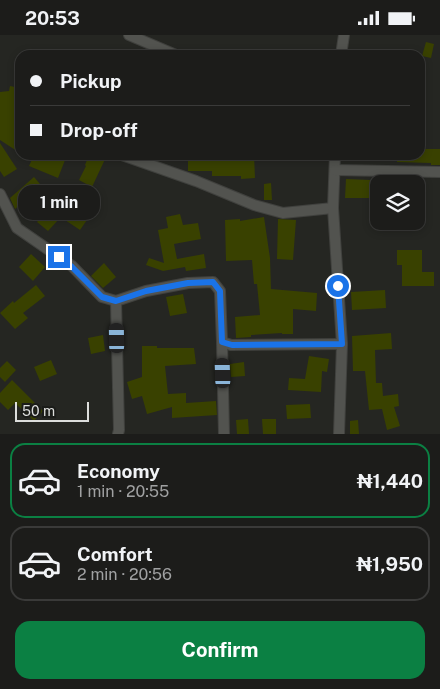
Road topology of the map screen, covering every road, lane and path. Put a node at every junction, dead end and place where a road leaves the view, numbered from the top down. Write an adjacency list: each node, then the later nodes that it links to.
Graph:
1 (129, 35): 3 (street)
2 (344, 35): 4 (street)
3 (164, 50)
4 (342, 50)
5 (136, 160): 10 (street)
6 (335, 160): 7 (street)
7 (335, 170): 8 (street); 10 (street)
8 (440, 172)
9 (0, 194): 11 (street)
10 (333, 208): 13 (street)
11 (116, 301): 12 (street); 14 (street)
12 (222, 342): 13 (street); 15 (street)
13 (342, 344): 16 (street)
14 (118, 434)
15 (224, 434)
16 (340, 434)

